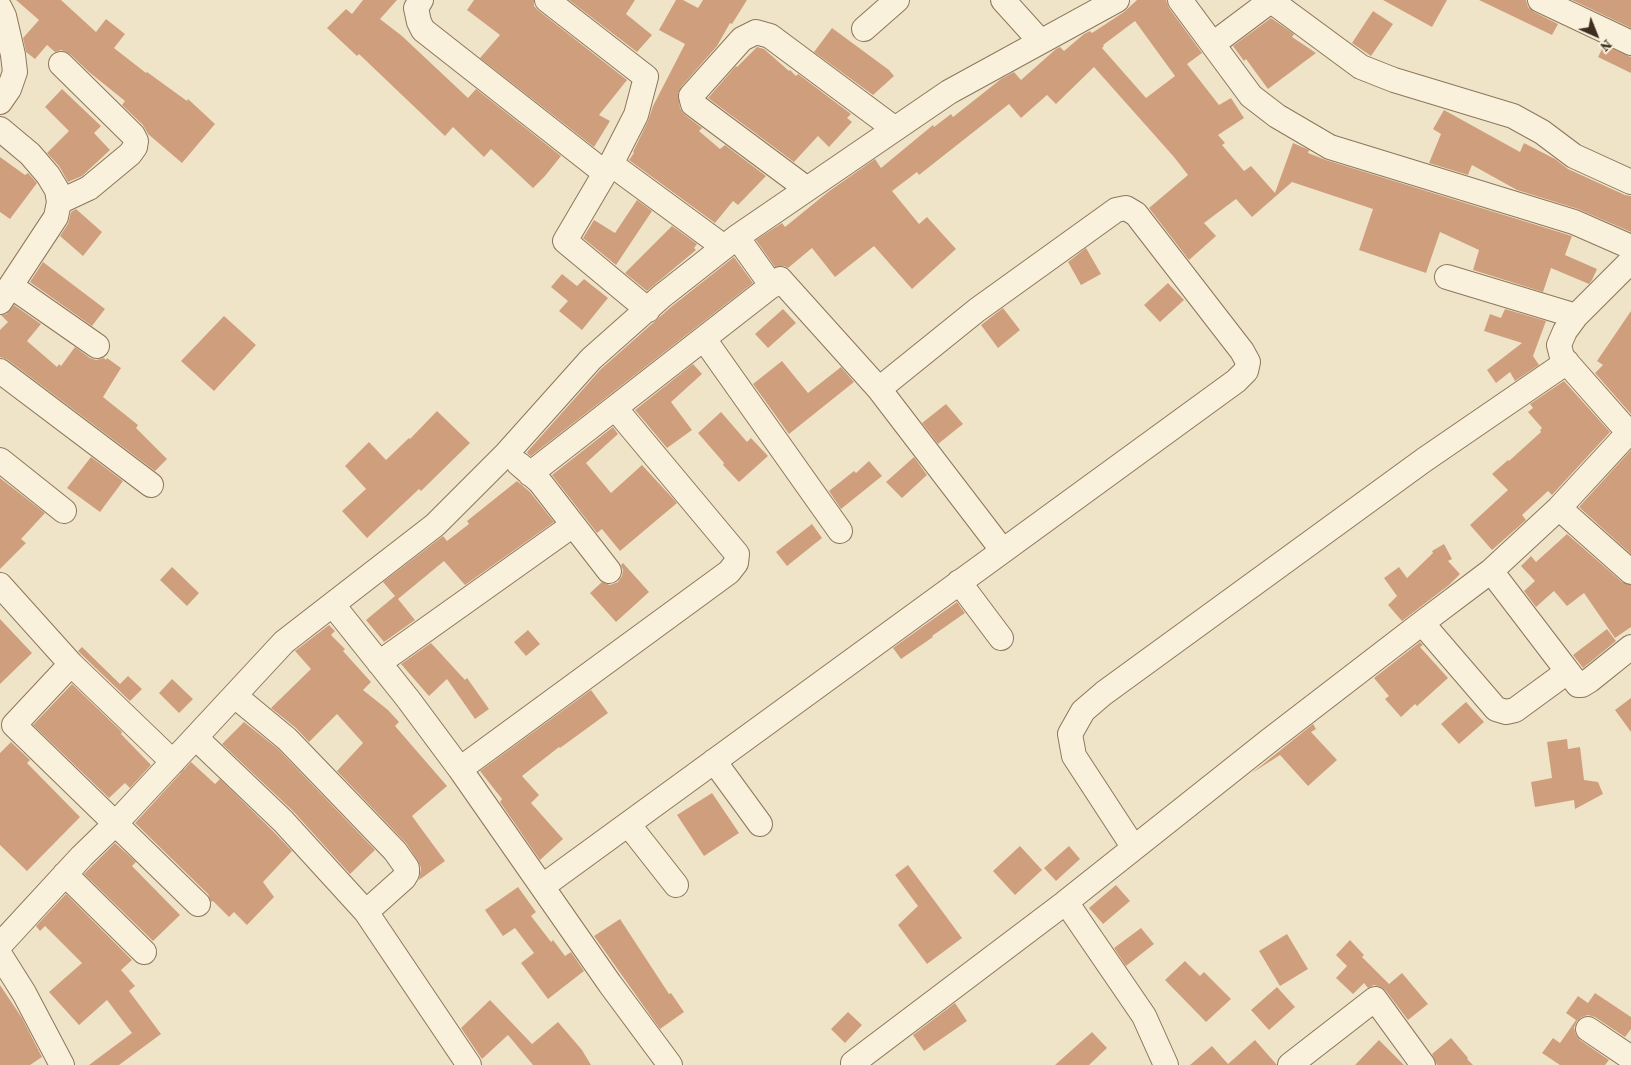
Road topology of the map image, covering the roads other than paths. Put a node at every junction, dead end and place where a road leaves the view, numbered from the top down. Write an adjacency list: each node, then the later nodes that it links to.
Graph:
1 (421, 0): 17 (street)
2 (547, 0): 17 (street)
3 (897, 0): 9 (street)
4 (1003, 0): 10 (street)
5 (1117, 0): 10 (street)
6 (1180, 0): 12 (street)
7 (1540, 0): 11 (street)
8 (0, 8): 14 (street)
9 (864, 29)
10 (1040, 42): 16 (street)
11 (1631, 43)
12 (1213, 44): 18 (street); 22 (street)
13 (61, 64): 20 (street)
14 (0, 102)
15 (0, 129): 20 (street)
16 (895, 129): 19 (street); 19 (street)
17 (608, 169): 21 (street); 27 (street)
18 (1631, 182)
19 (807, 189): 21 (street)
20 (60, 202): 26 (street)
21 (730, 242): 25 (street); 27 (street)
22 (1631, 247)
23 (1631, 261): 28 (street)
24 (1446, 277): 28 (street)
25 (772, 286): 29 (street); 33 (street)
26 (5, 294): 30 (street)
27 (648, 310): 36 (street)
28 (1576, 316): 31 (street)
29 (704, 339): 34 (street); 43 (street)
30 (97, 346)
31 (1567, 362): 35 (street); 66 (street)
32 (0, 371): 39 (street)
33 (879, 388): 44 (street); 44 (street)
34 (615, 408): 38 (street); 62 (street)
35 (1630, 432): 40 (street)
36 (506, 454): 38 (street); 50 (street)
37 (0, 460): 41 (street)
38 (530, 474): 42 (street)
39 (151, 485)
40 (1558, 508): 46 (street); 47 (street)
41 (64, 511)
42 (573, 525): 45 (street); 54 (street)
43 (840, 531)
44 (1003, 551): 48 (street)
45 (609, 571)
46 (1491, 571): 51 (street); 56 (street)
47 (1631, 572)
48 (960, 582): 52 (street); 60 (street)
49 (0, 585): 55 (street)
50 (333, 605): 54 (street); 57 (street)
51 (1422, 623): 56 (street); 66 (street)
52 (1001, 638)
53 (1631, 647): 56 (street)
54 (380, 663): 62 (street)
55 (71, 664): 58 (street); 61 (street)
56 (1567, 672)
57 (235, 696): 59 (street); 72 (street)
58 (7, 732): 63 (street)
59 (196, 738): 61 (street); 72 (street)
60 (714, 761): 64 (street); 65 (street)
61 (173, 762): 63 (street)
62 (460, 768): 69 (street)
63 (115, 824): 67 (street); 71 (street)
64 (628, 824): 68 (street); 69 (street)
65 (760, 824)
66 (1134, 848): 70 (street)
67 (65, 874): 73 (street); 74 (street)
68 (676, 885)
69 (543, 886): 82 (street)
70 (1066, 902): 80 (street); 83 (street)
71 (198, 904)
72 (366, 912): 81 (street)
73 (0, 945)
74 (144, 952)
75 (0, 955): 79 (street)
76 (1588, 1029): 77 (street)
77 (1631, 1058)
78 (1305, 1060): 84 (street)
79 (60, 1064)
80 (852, 1064)
81 (469, 1065)
82 (670, 1065)
83 (1166, 1065)
84 (1423, 1065)

